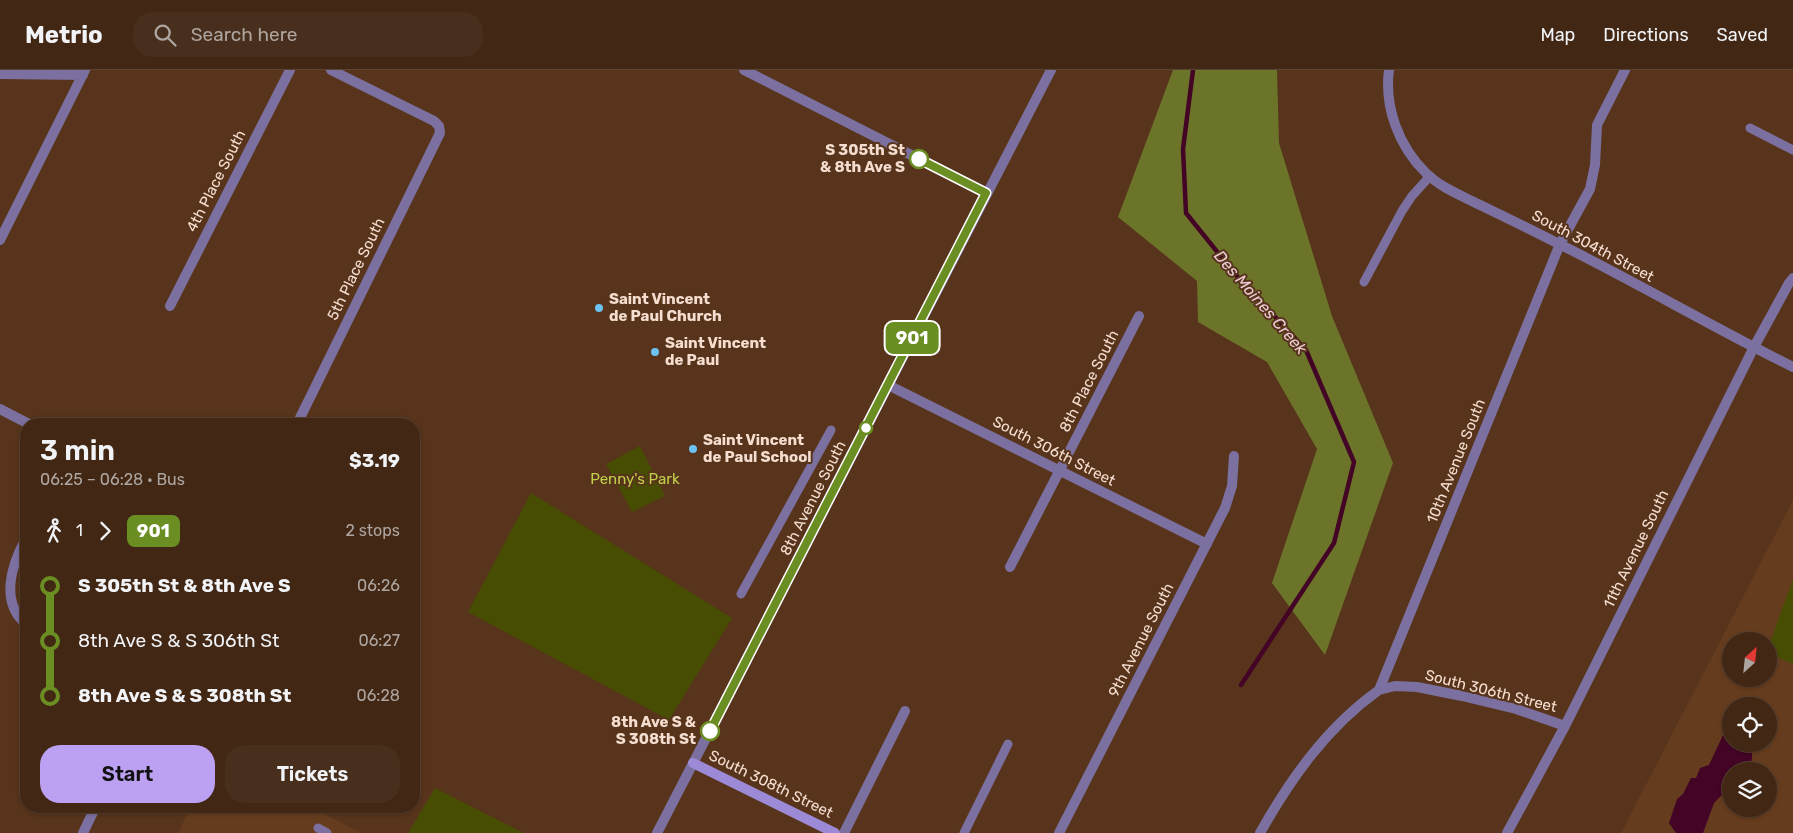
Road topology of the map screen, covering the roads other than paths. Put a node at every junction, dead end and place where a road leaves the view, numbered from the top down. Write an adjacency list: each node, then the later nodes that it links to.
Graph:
1 (290, 70): 17 (street, 4th Place South)
2 (331, 70): 23 (street, 5th Place South)
3 (744, 70): 12 (street)
4 (1051, 70): 12 (street, 8th Avenue South)
5 (1390, 70): 11 (street, South 304th Street)
6 (1625, 70): 14 (street, 10th Avenue South)
7 (84, 72): 8 (street); 13 (street)
8 (0, 74)
9 (1750, 128): 10 (lane)
10 (1793, 150)
11 (1430, 176): 14 (street, South 304th Street); 16 (lane)
12 (986, 193): 21 (street, 8th Avenue South)
13 (0, 240)
14 (1560, 244): 19 (street, South 304th Street); 33 (street, 10th Avenue South)
15 (1793, 278): 19 (street, 11th Avenue South)
16 (1364, 282)
17 (170, 306)
18 (1139, 316): 27 (street, 8th Place South)
19 (1754, 347): 20 (street, South 304th Street); 35 (street, 11th Avenue South)
20 (1793, 367)
21 (888, 384): 27 (street, South 306th Street); 37 (street, 8th Avenue South)
22 (0, 409): 24 (street)
23 (300, 418)
24 (20, 419)
25 (831, 430): 31 (lane)
26 (1234, 456): 28 (street, 9th Avenue South)
27 (1060, 470): 28 (street, South 306th Street); 30 (street, 8th Place South)
28 (1207, 544): 46 (street, 9th Avenue South)
29 (20, 550): 32 (street)
30 (1010, 567)
31 (741, 594)
32 (20, 619)
33 (1379, 690): 35 (street, South 306th Street); 47 (street, 10th Avenue South)
34 (905, 711): 44 (street)
35 (1565, 726): 48 (street, 11th Avenue South)
36 (1008, 744): 45 (lane)
37 (693, 763): 42 (street, 8th Avenue South); 43 (street, South 308th Street)
38 (93, 813): 40 (street)
39 (318, 828): 41 (lane)
40 (83, 833)
41 (327, 833)
42 (657, 833)
43 (836, 833)
44 (844, 833)
45 (964, 833)
46 (1059, 833)
47 (1260, 833)
48 (1507, 833)

